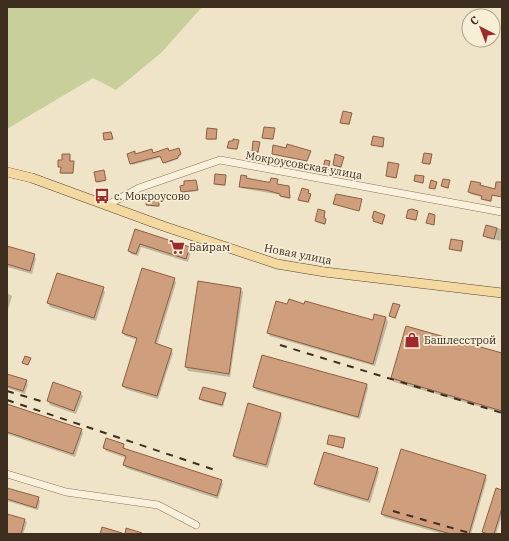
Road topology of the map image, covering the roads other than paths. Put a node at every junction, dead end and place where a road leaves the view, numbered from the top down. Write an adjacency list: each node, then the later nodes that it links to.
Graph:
1 (7, 172): 2 (main road, Новая улица)
2 (109, 204): 3 (street, Мокроусовская улица); 4 (main road, Новая улица)
3 (502, 212)
4 (502, 293)
5 (7, 474): 6 (street)
6 (196, 525)

